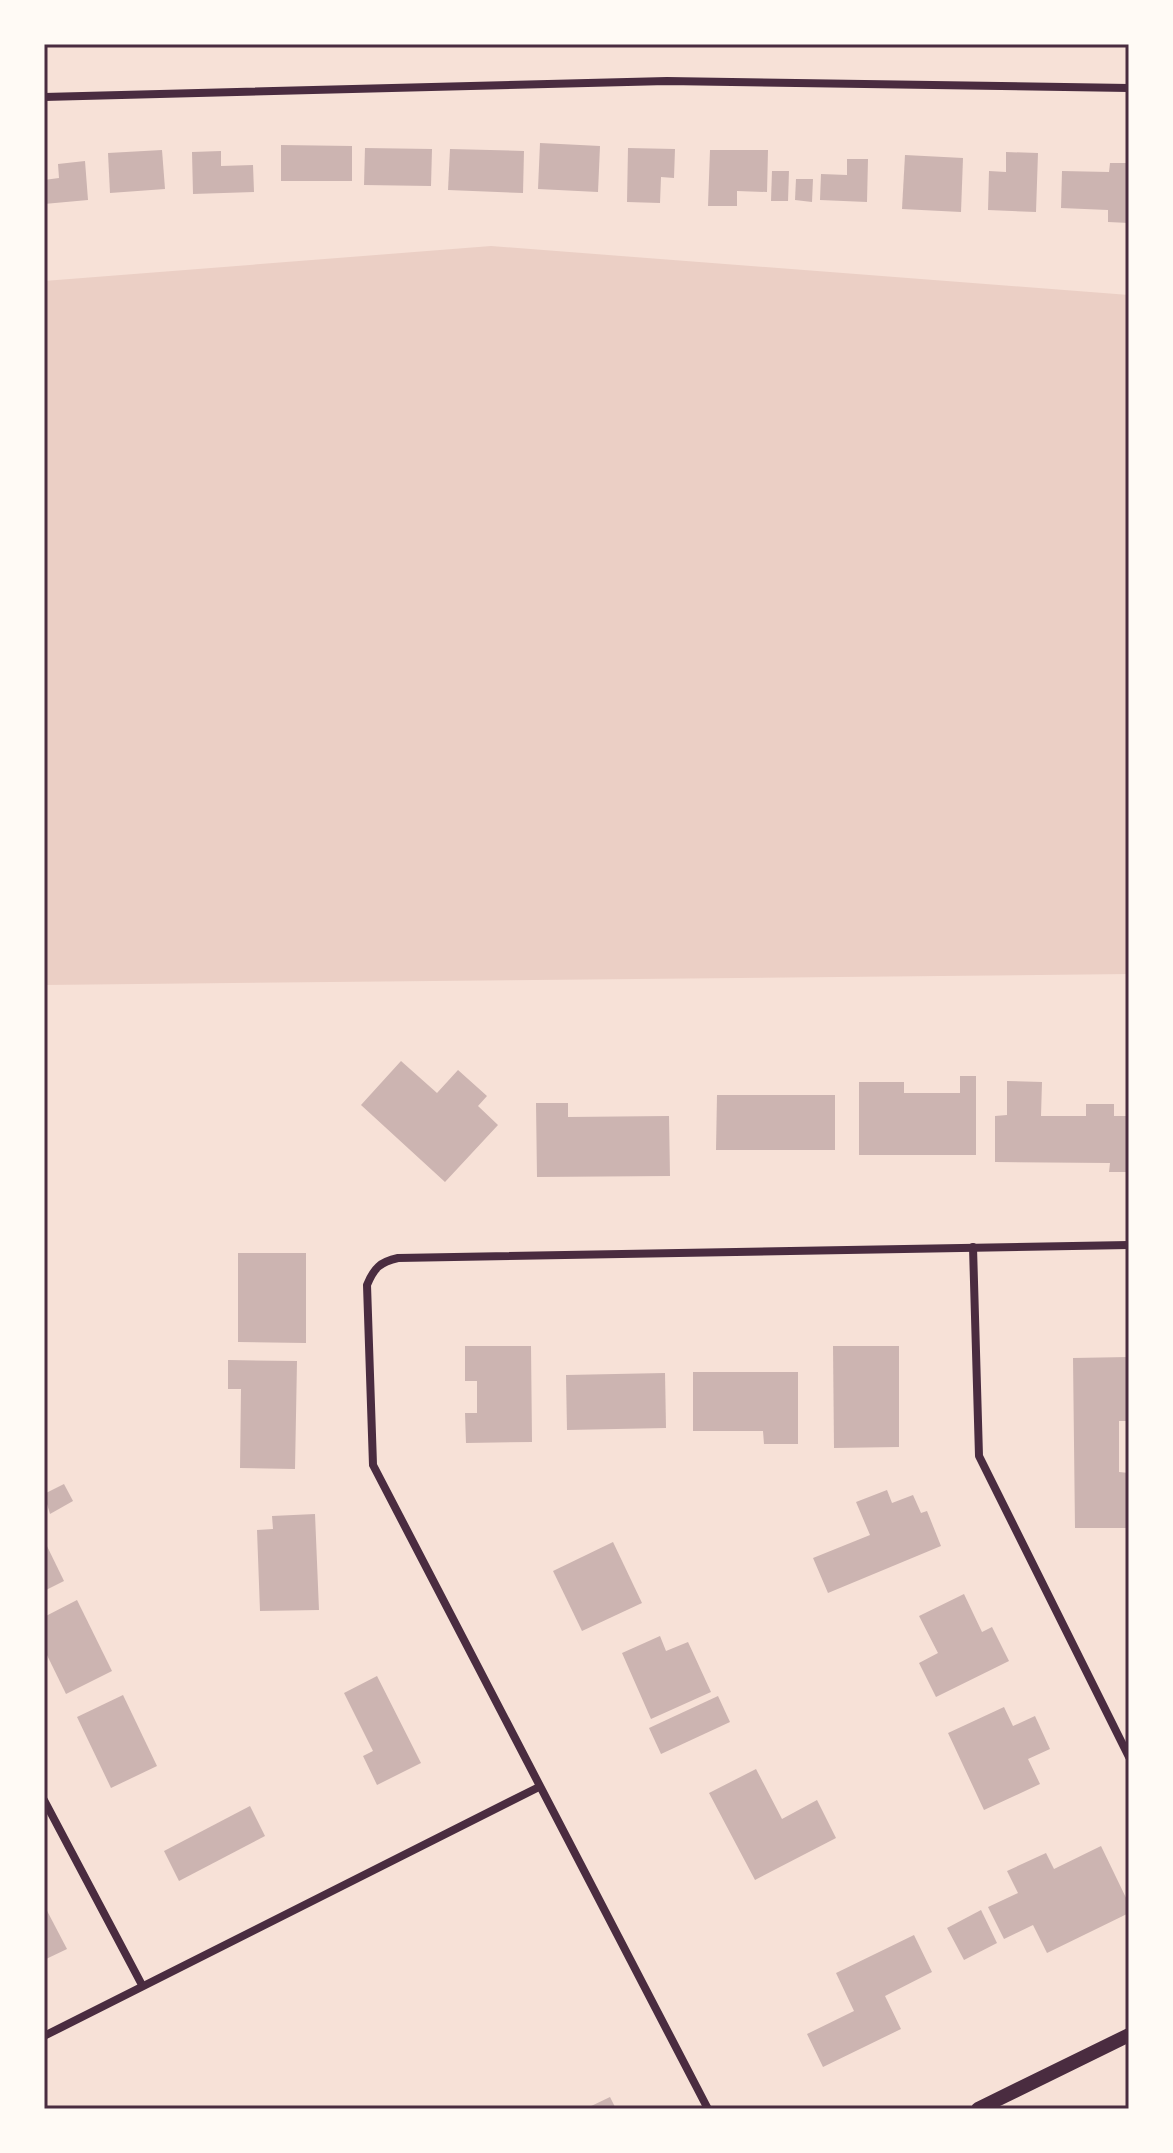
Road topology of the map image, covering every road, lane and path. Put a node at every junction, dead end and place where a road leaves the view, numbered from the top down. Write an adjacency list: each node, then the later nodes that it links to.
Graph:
1 (1129, 88): 2 (street)
2 (44, 97)
3 (1129, 1245): 4 (street)
4 (973, 1247): 5 (street); 6 (street)
5 (1129, 1757)
6 (539, 1787): 8 (street); 11 (street)
7 (44, 1800): 8 (street)
8 (142, 1985): 10 (street)
9 (1129, 2035): 12 (street)
10 (44, 2036)
11 (708, 2109)
12 (978, 2109)

